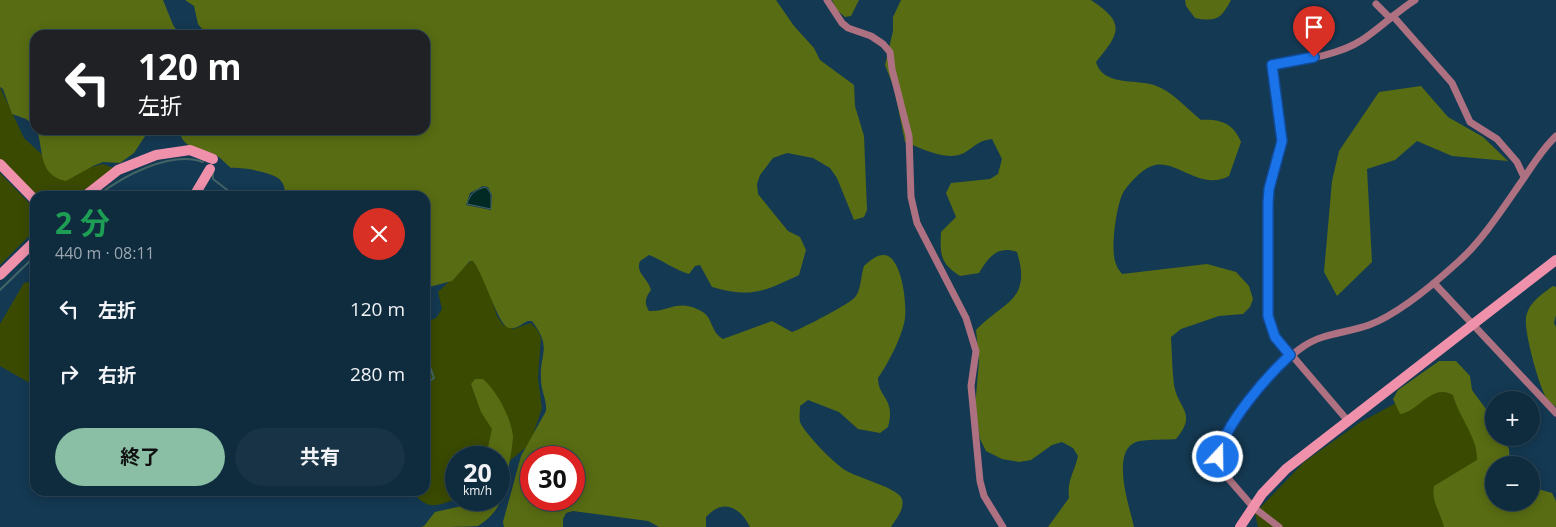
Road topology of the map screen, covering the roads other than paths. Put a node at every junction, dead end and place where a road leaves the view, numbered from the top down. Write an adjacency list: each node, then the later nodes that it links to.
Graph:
1 (827, 0): 20 (street)
2 (1415, 0): 4 (street)
3 (1376, 4): 4 (street)
4 (1391, 17): 7 (street); 16 (street)
5 (1556, 136): 7 (street)
6 (0, 164): 10 (street)
7 (1524, 177): 14 (street)
8 (92, 191): 9 (street)
9 (197, 191)
10 (30, 195)
11 (30, 246): 13 (street)
12 (1556, 260): 15 (street)
13 (0, 275)
14 (1434, 283): 15 (street); 16 (street)
15 (1473, 325): 17 (street); 18 (street)
16 (1290, 355): 18 (street); 19 (street)
17 (1556, 413)
18 (1348, 421): 19 (street)
19 (1252, 507): 21 (street); 22 (street)
20 (1003, 527)
21 (1240, 527)
22 (1279, 527)

